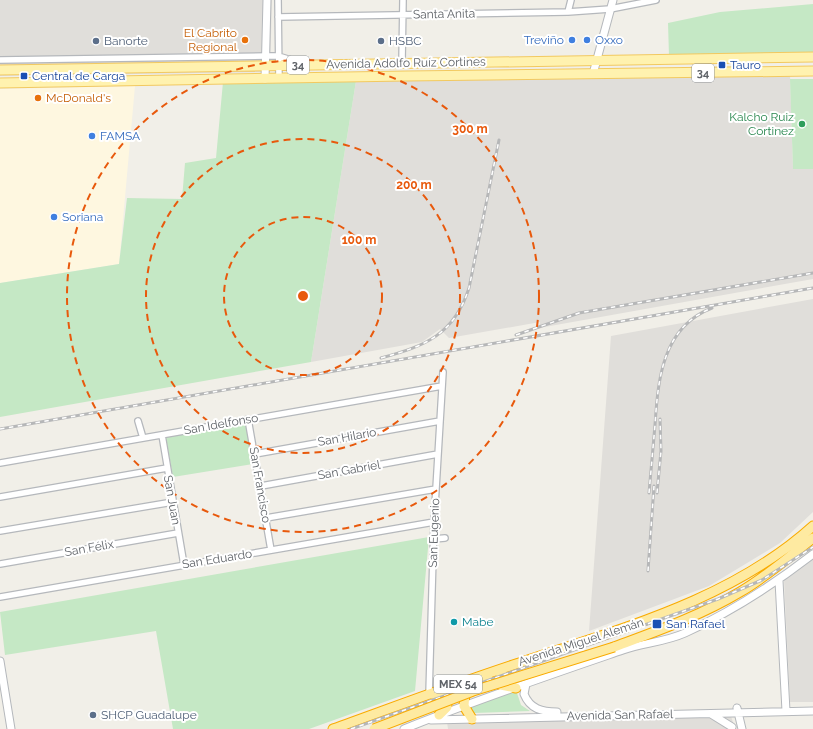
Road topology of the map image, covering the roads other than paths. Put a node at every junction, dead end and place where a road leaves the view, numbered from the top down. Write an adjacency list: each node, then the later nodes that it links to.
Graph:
1 (267, 0): 11 (street)
2 (278, 0): 10 (street)
3 (403, 0): 9 (street)
4 (571, 0): 8 (street)
5 (613, 0): 7 (street)
6 (656, 0): 7 (street, Santa Anita)
7 (610, 10): 8 (street, Santa Anita); 15 (street)
8 (568, 12): 9 (street, Santa Anita)
9 (403, 14): 10 (street, Santa Anita); 16 (street)
10 (278, 17): 12 (street)
11 (263, 56): 12 (street); 17 (street); 18 (main road); 19 (street)
12 (278, 56): 20 (street); 21 (street)
13 (813, 57): 15 (main road, Avenida Adolfo Ruíz Cortines / 34)
14 (0, 60): 17 (street)
15 (597, 61): 16 (main road, Avenida Adolfo Ruíz Cortines / 34); 24 (street)
16 (402, 62): 21 (main road, Avenida Adolfo Ruíz Cortines / 34)
17 (23, 65): 18 (main road, Avenida Adolfo Ruíz Cortines / 34); 22 (main road, Avenida Adolfo Ruíz Cortines / 34)
18 (251, 65): 19 (main road, Avenida Adolfo Ruíz Cortines / 34)
19 (266, 65): 20 (main road, Avenida Adolfo Ruíz Cortines / 34); 25 (street)
20 (279, 65): 21 (main road, Avenida Adolfo Ruíz Cortines / 34); 26 (street)
21 (309, 65)
22 (0, 70)
23 (813, 71): 24 (main road, Avenida Adolfo Ruíz Cortines / 34)
24 (594, 74): 26 (main road, Avenida Adolfo Ruíz Cortines / 34)
25 (265, 79): 26 (main road, Avenida Adolfo Ruíz Cortines / 34); 27 (main road, Avenida Adolfo Ruíz Cortines / 34)
26 (279, 79)
27 (0, 83)
28 (443, 372): 29 (street, San Eugenio)
29 (442, 386): 30 (street, San Idelfonso); 32 (street, San Eugenio)
30 (248, 419): 33 (street, San Idelfonso); 35 (street, San Francisco)
31 (138, 421): 34 (street)
32 (440, 421): 35 (street, San Hilario); 36 (street, San Eugenio)
33 (162, 435): 34 (street, San Idelfonso); 38 (street, San Juan)
34 (143, 438): 37 (street, San Idelfonso)
35 (254, 454): 39 (street, San Francisco)
36 (438, 454): 39 (street, San Gabriel); 40 (street, San Eugenio)
37 (0, 463)
38 (167, 468): 41 (street); 42 (street, San Juan)
39 (261, 486): 43 (street, San Francisco)
40 (436, 489): 43 (street); 44 (street, San Eugenio)
41 (0, 497)
42 (173, 502): 46 (street); 47 (street, San Juan)
43 (266, 518): 51 (street, San Francisco)
44 (434, 522): 48 (street, San Eugenio); 51 (street, San Eduardo)
45 (813, 526): 58 (highway, Avenida Miguel Alemán / MEX 54)
46 (0, 531)
47 (178, 533): 53 (street, San Félix); 54 (street, San Juan)
48 (434, 538): 49 (street); 64 (street, San Eugenio)
49 (445, 538)
50 (813, 538): 57 (highway, Avenida Miguel Alemán / MEX 54)
51 (271, 550): 54 (street, San Eduardo)
52 (813, 554): 55 (street, Avenida Miguel Alemán)
53 (0, 564)
54 (184, 565): 56 (street, San Eduardo)
55 (779, 581): 59 (street, Avenida Miguel Alemán); 67 (street)
56 (0, 597)
57 (656, 632): 59 (highway); 80 (highway, Avenida Miguel Alemán / MEX 54, bridge)
58 (584, 642): 61 (highway); 64 (highway, Avenida Miguel Alemán / MEX 54)
59 (625, 649): 62 (street, Avenida Miguel Alemán)
60 (0, 661): 78 (street)
61 (502, 674): 63 (highway); 65 (highway)
62 (526, 684): 63 (street, Avenida Miguel Alemán); 68 (street, Avenida San Rafael)
63 (516, 688): 65 (street, Avenida Miguel Alemán)
64 (429, 694): 73 (highway); 79 (highway, Avenida Miguel Alemán / MEX 54)
65 (464, 706): 73 (street, Avenida Miguel Alemán); 74 (highway)
66 (813, 707): 67 (street, Avenida San Rafael)
67 (786, 709): 69 (street, Avenida San Rafael); 70 (street, Avenida San Rafael); 71 (street, Avenida San Rafael)
68 (727, 710): 69 (street, Avenida San Rafael); 72 (street, Avenida San Rafael); 77 (street)
69 (737, 710): 71 (street, Avenida San Rafael); 76 (street)
70 (813, 711)
71 (754, 712): 76 (street)
72 (707, 713): 74 (street, Avenida San Rafael); 77 (street)
73 (439, 715): 75 (street, Avenida Miguel Alemán)
74 (472, 719): 75 (street, Avenida San Rafael)
75 (427, 720): 81 (street, Avenida Miguel Alemán)
76 (741, 726)
77 (732, 728)
78 (11, 729)
79 (333, 729)
80 (374, 729)
81 (404, 729)

